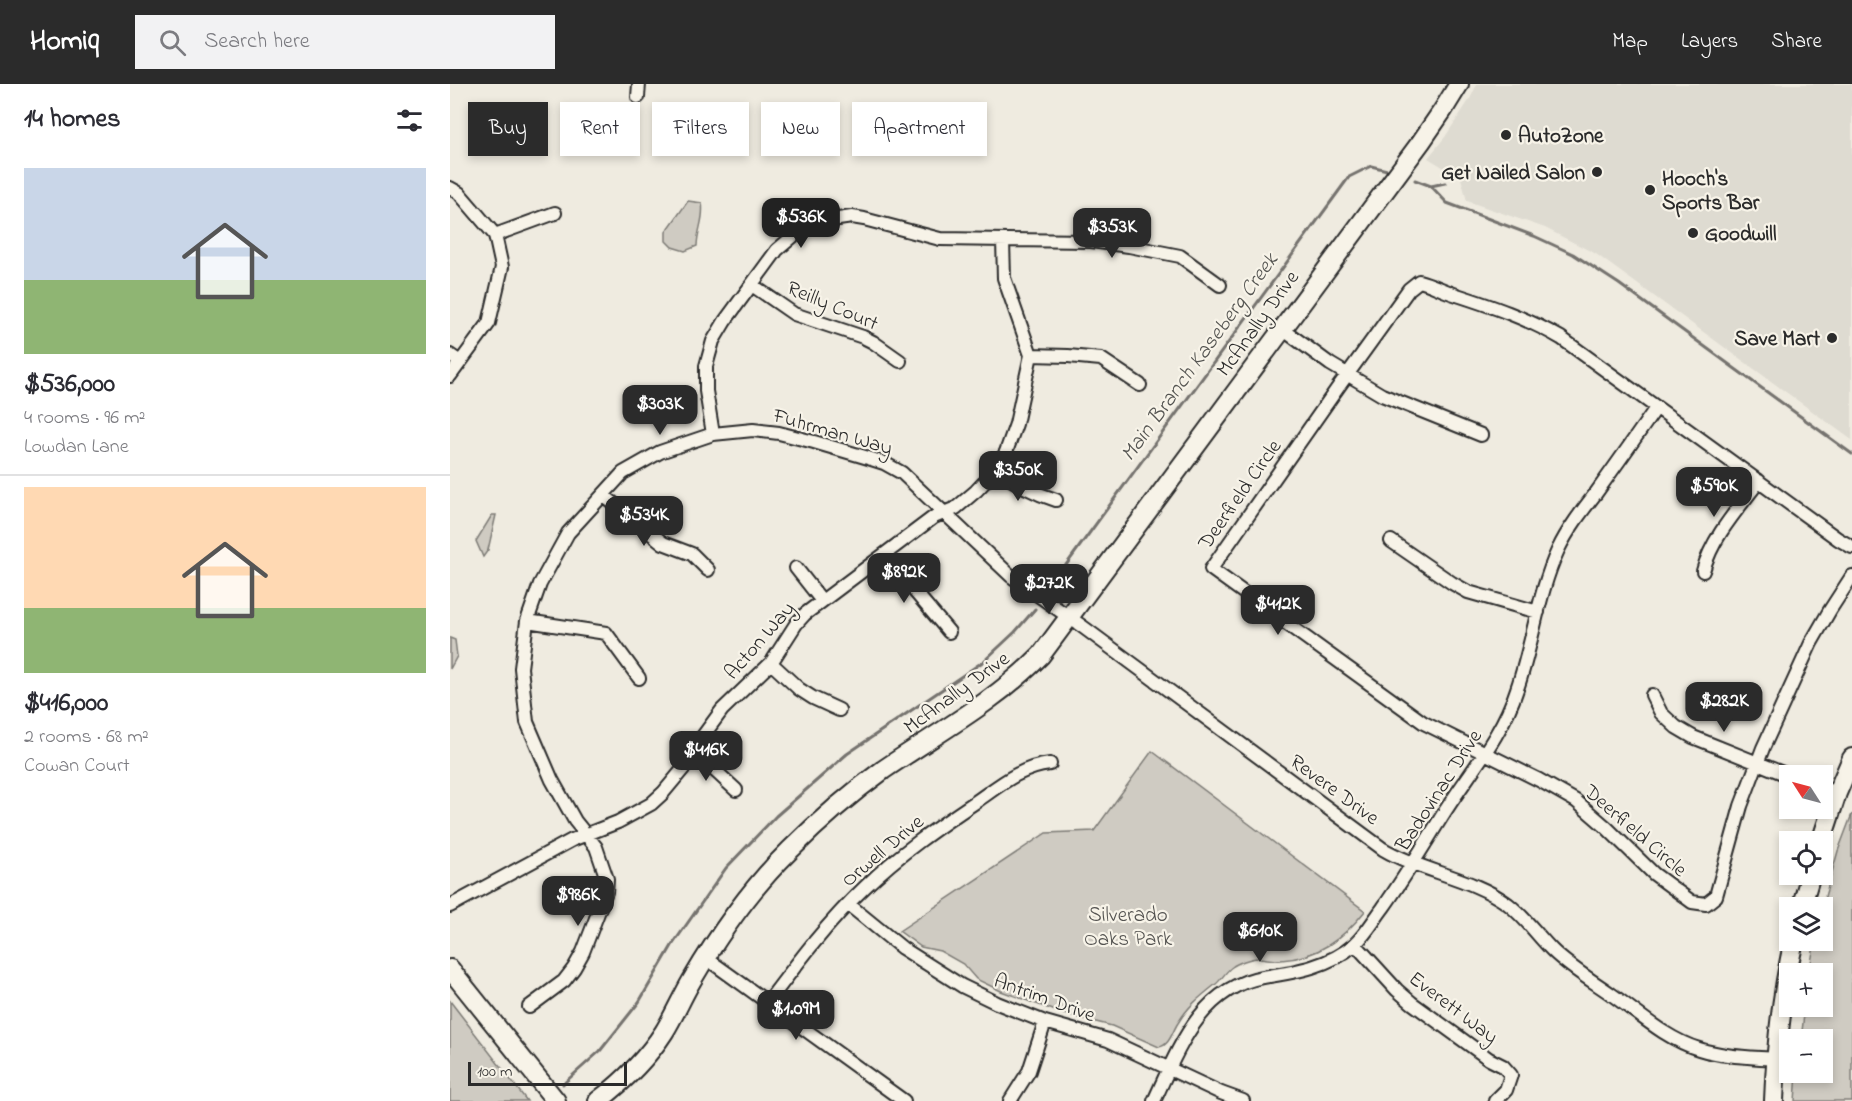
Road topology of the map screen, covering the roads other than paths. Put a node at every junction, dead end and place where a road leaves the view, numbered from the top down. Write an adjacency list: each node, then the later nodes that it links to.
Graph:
1 (1459, 84): 8 (street, McAnally Drive)
2 (450, 188): 4 (street)
3 (555, 213): 4 (street)
4 (495, 235): 10 (street)
5 (1003, 240): 6 (street); 7 (street); 9 (street)
6 (752, 285): 11 (street, Reilly Court); 16 (street)
7 (1220, 285)
8 (1281, 328): 12 (street); 32 (street, McAnally Drive)
9 (1031, 355): 14 (street); 18 (street, Acton Way)
10 (455, 359): 13 (street)
11 (900, 361)
12 (1347, 375): 15 (street, Deerfield Circle); 17 (street); 39 (street, Deerfield Circle)
13 (450, 376)
14 (1140, 385)
15 (1656, 408): 19 (street, Deerfield Circle); 31 (street, Badovinac Drive)
16 (713, 434): 20 (street, Fuhrman Way); 22 (street, Fuhrman Way)
17 (1481, 435)
18 (996, 470): 21 (street); 22 (street, Acton Way)
19 (1759, 481): 24 (street, Deerfield Circle); 28 (street)
20 (603, 495): 27 (street); 33 (street, Fuhrman Way)
21 (1056, 500)
22 (945, 512): 25 (street, Acton Way); 32 (street, Fuhrman Way)
23 (1391, 541): 31 (street)
24 (1852, 547)
25 (884, 555): 30 (street, Acton Way); 34 (street)
26 (796, 568): 30 (street)
27 (708, 570)
28 (1702, 571)
29 (1852, 576): 42 (street, Deerfield Circle)
30 (822, 601): 35 (street, Acton Way)
31 (1538, 612): 39 (street, Badovinac Drive)
32 (1069, 618): 48 (street, Revere Drive); 53 (street, McAnally Drive)
33 (527, 621): 36 (street); 47 (street, Fuhrman Way)
34 (949, 632)
35 (771, 663): 38 (street); 40 (street, Acton Way)
36 (639, 678)
37 (1652, 695): 42 (street)
38 (839, 710)
39 (1485, 754): 42 (street, Deerfield Circle); 48 (street, Badovinac Drive)
40 (692, 755): 46 (street); 47 (street, Acton Way)
41 (1852, 758): 45 (street)
42 (1758, 763): 44 (street)
43 (1050, 764): 49 (street, Orwell Drive)
44 (1779, 772)
45 (1833, 786)
46 (736, 790)
47 (586, 834): 50 (street, Acton Way); 56 (street, Fuhrman Way)
48 (1413, 864): 51 (street, Badovinac Drive); 58 (street, Revere Drive)
49 (848, 904): 55 (street, Orwell Drive); 57 (street, Antrim Drive)
50 (450, 906)
51 (1355, 944): 59 (street, Badovinac Drive); 66 (street, Everett Way)
52 (1792, 951): 58 (street)
53 (706, 958): 55 (street); 61 (street, McAnally Drive)
54 (450, 969): 60 (street)
55 (768, 1002): 62 (street)
56 (530, 1007)
57 (1045, 1022): 59 (street, Antrim Drive); 63 (street)
58 (1776, 1059): 67 (street)
59 (1170, 1068): 64 (street, Badovinac Drive); 65 (street, Antrim Drive)
60 (556, 1101)
61 (598, 1101)
62 (904, 1101)
63 (1010, 1101)
64 (1154, 1101)
65 (1243, 1101)
66 (1495, 1101)
67 (1774, 1101)

